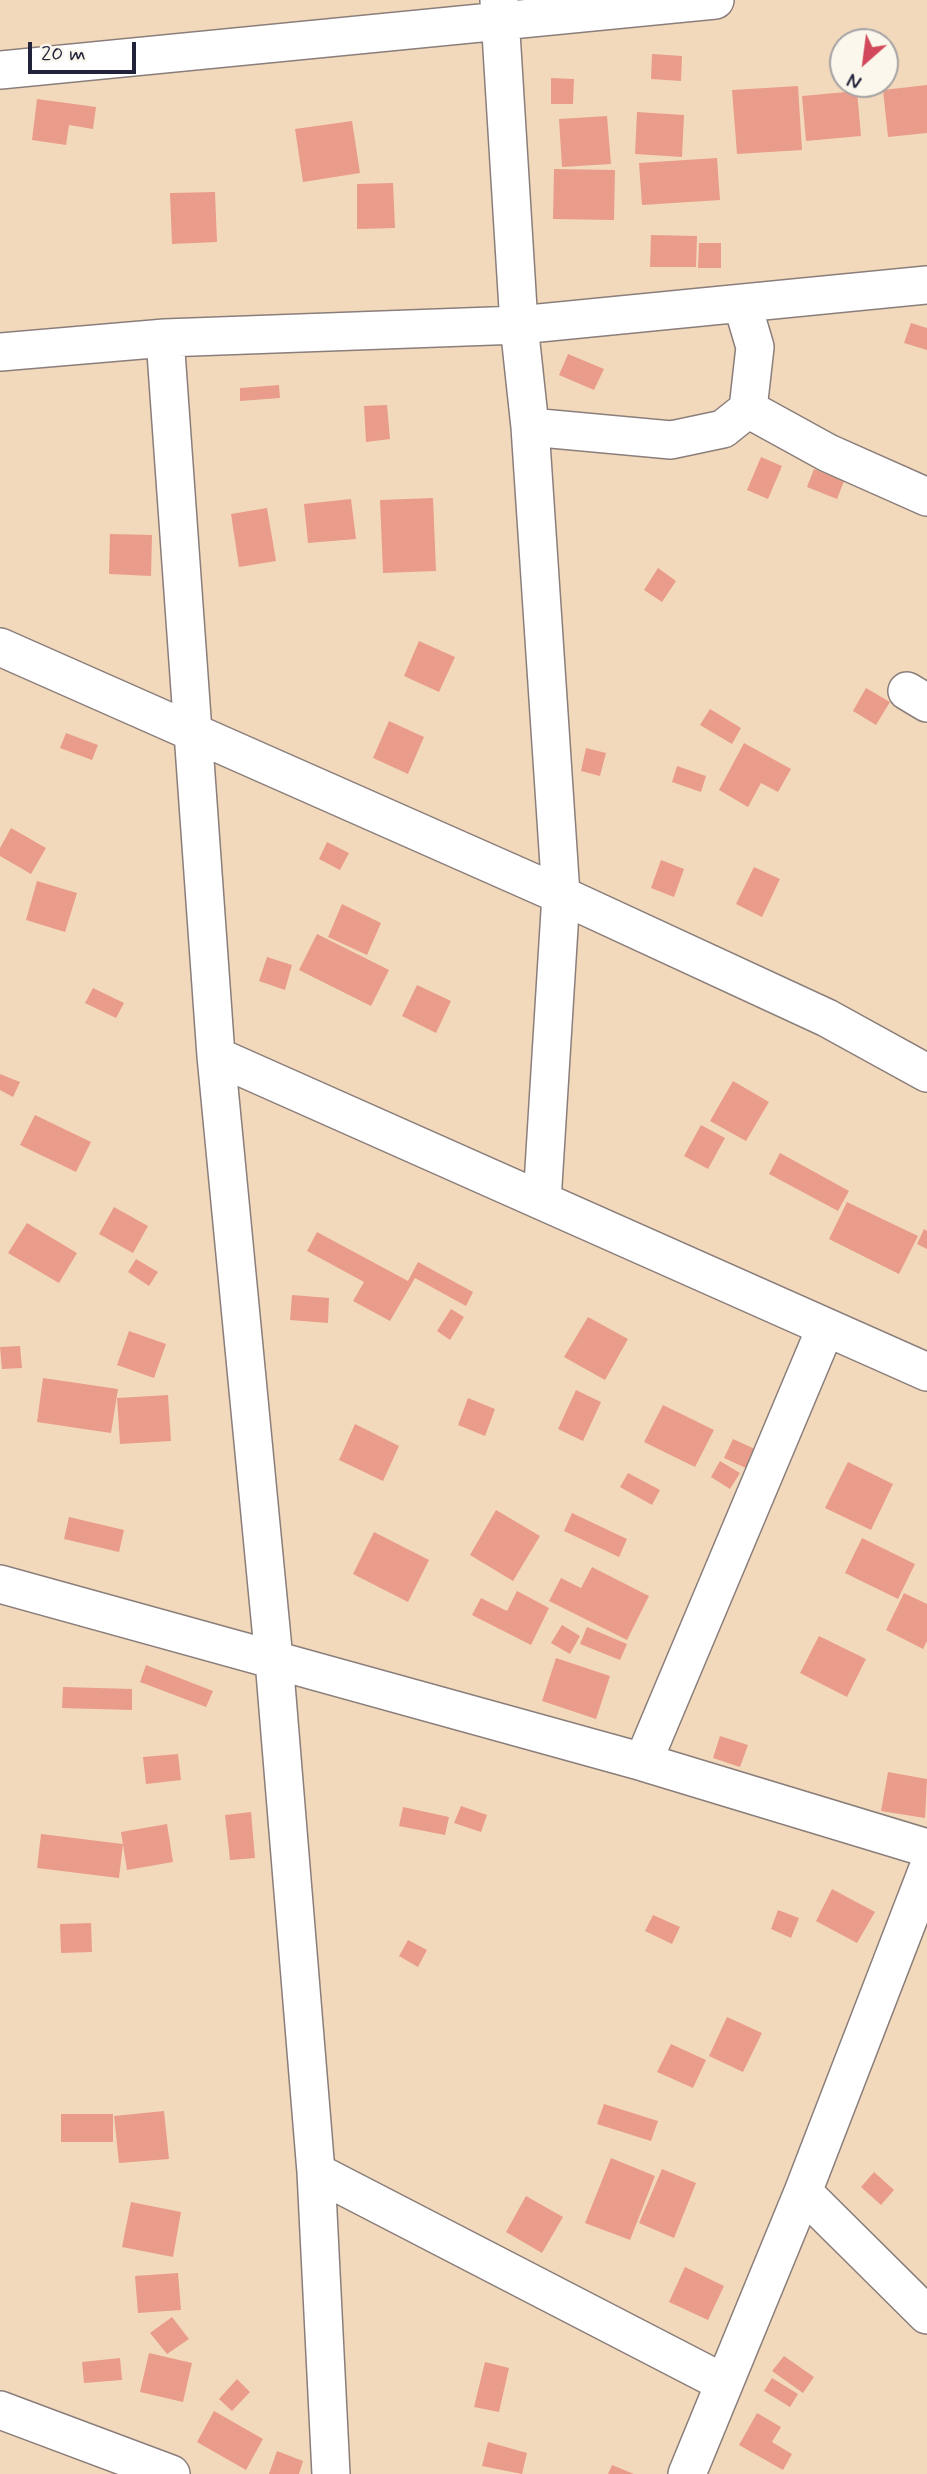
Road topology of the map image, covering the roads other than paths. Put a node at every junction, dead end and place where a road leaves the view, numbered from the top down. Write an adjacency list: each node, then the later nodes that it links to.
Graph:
1 (715, 0): 2 (street)
2 (501, 10): 3 (street); 6 (street)
3 (0, 70)
4 (927, 285): 5 (street)
5 (742, 303): 6 (street); 9 (street)
6 (519, 325): 7 (street); 10 (street)
7 (165, 338): 8 (street); 13 (street)
8 (0, 352)
9 (748, 409): 10 (street); 11 (street)
10 (530, 427): 14 (street)
11 (927, 497)
12 (0, 647): 13 (street)
13 (192, 731): 14 (street); 15 (street)
14 (561, 895): 16 (street); 17 (street)
15 (216, 1056): 17 (street); 21 (street)
16 (927, 1073)
17 (542, 1201): 18 (street)
18 (826, 1327): 19 (street); 22 (street)
19 (927, 1372)
20 (0, 1584): 21 (street)
21 (274, 1660): 22 (street); 25 (street)
22 (643, 1762): 23 (street)
23 (927, 1848)
24 (927, 1871): 26 (street)
25 (316, 2172): 28 (street); 31 (street)
26 (803, 2192): 27 (street); 28 (street)
27 (927, 2315)
28 (724, 2383): 32 (street)
29 (0, 2410): 30 (street)
30 (171, 2474)
31 (331, 2474)
32 (687, 2474)

